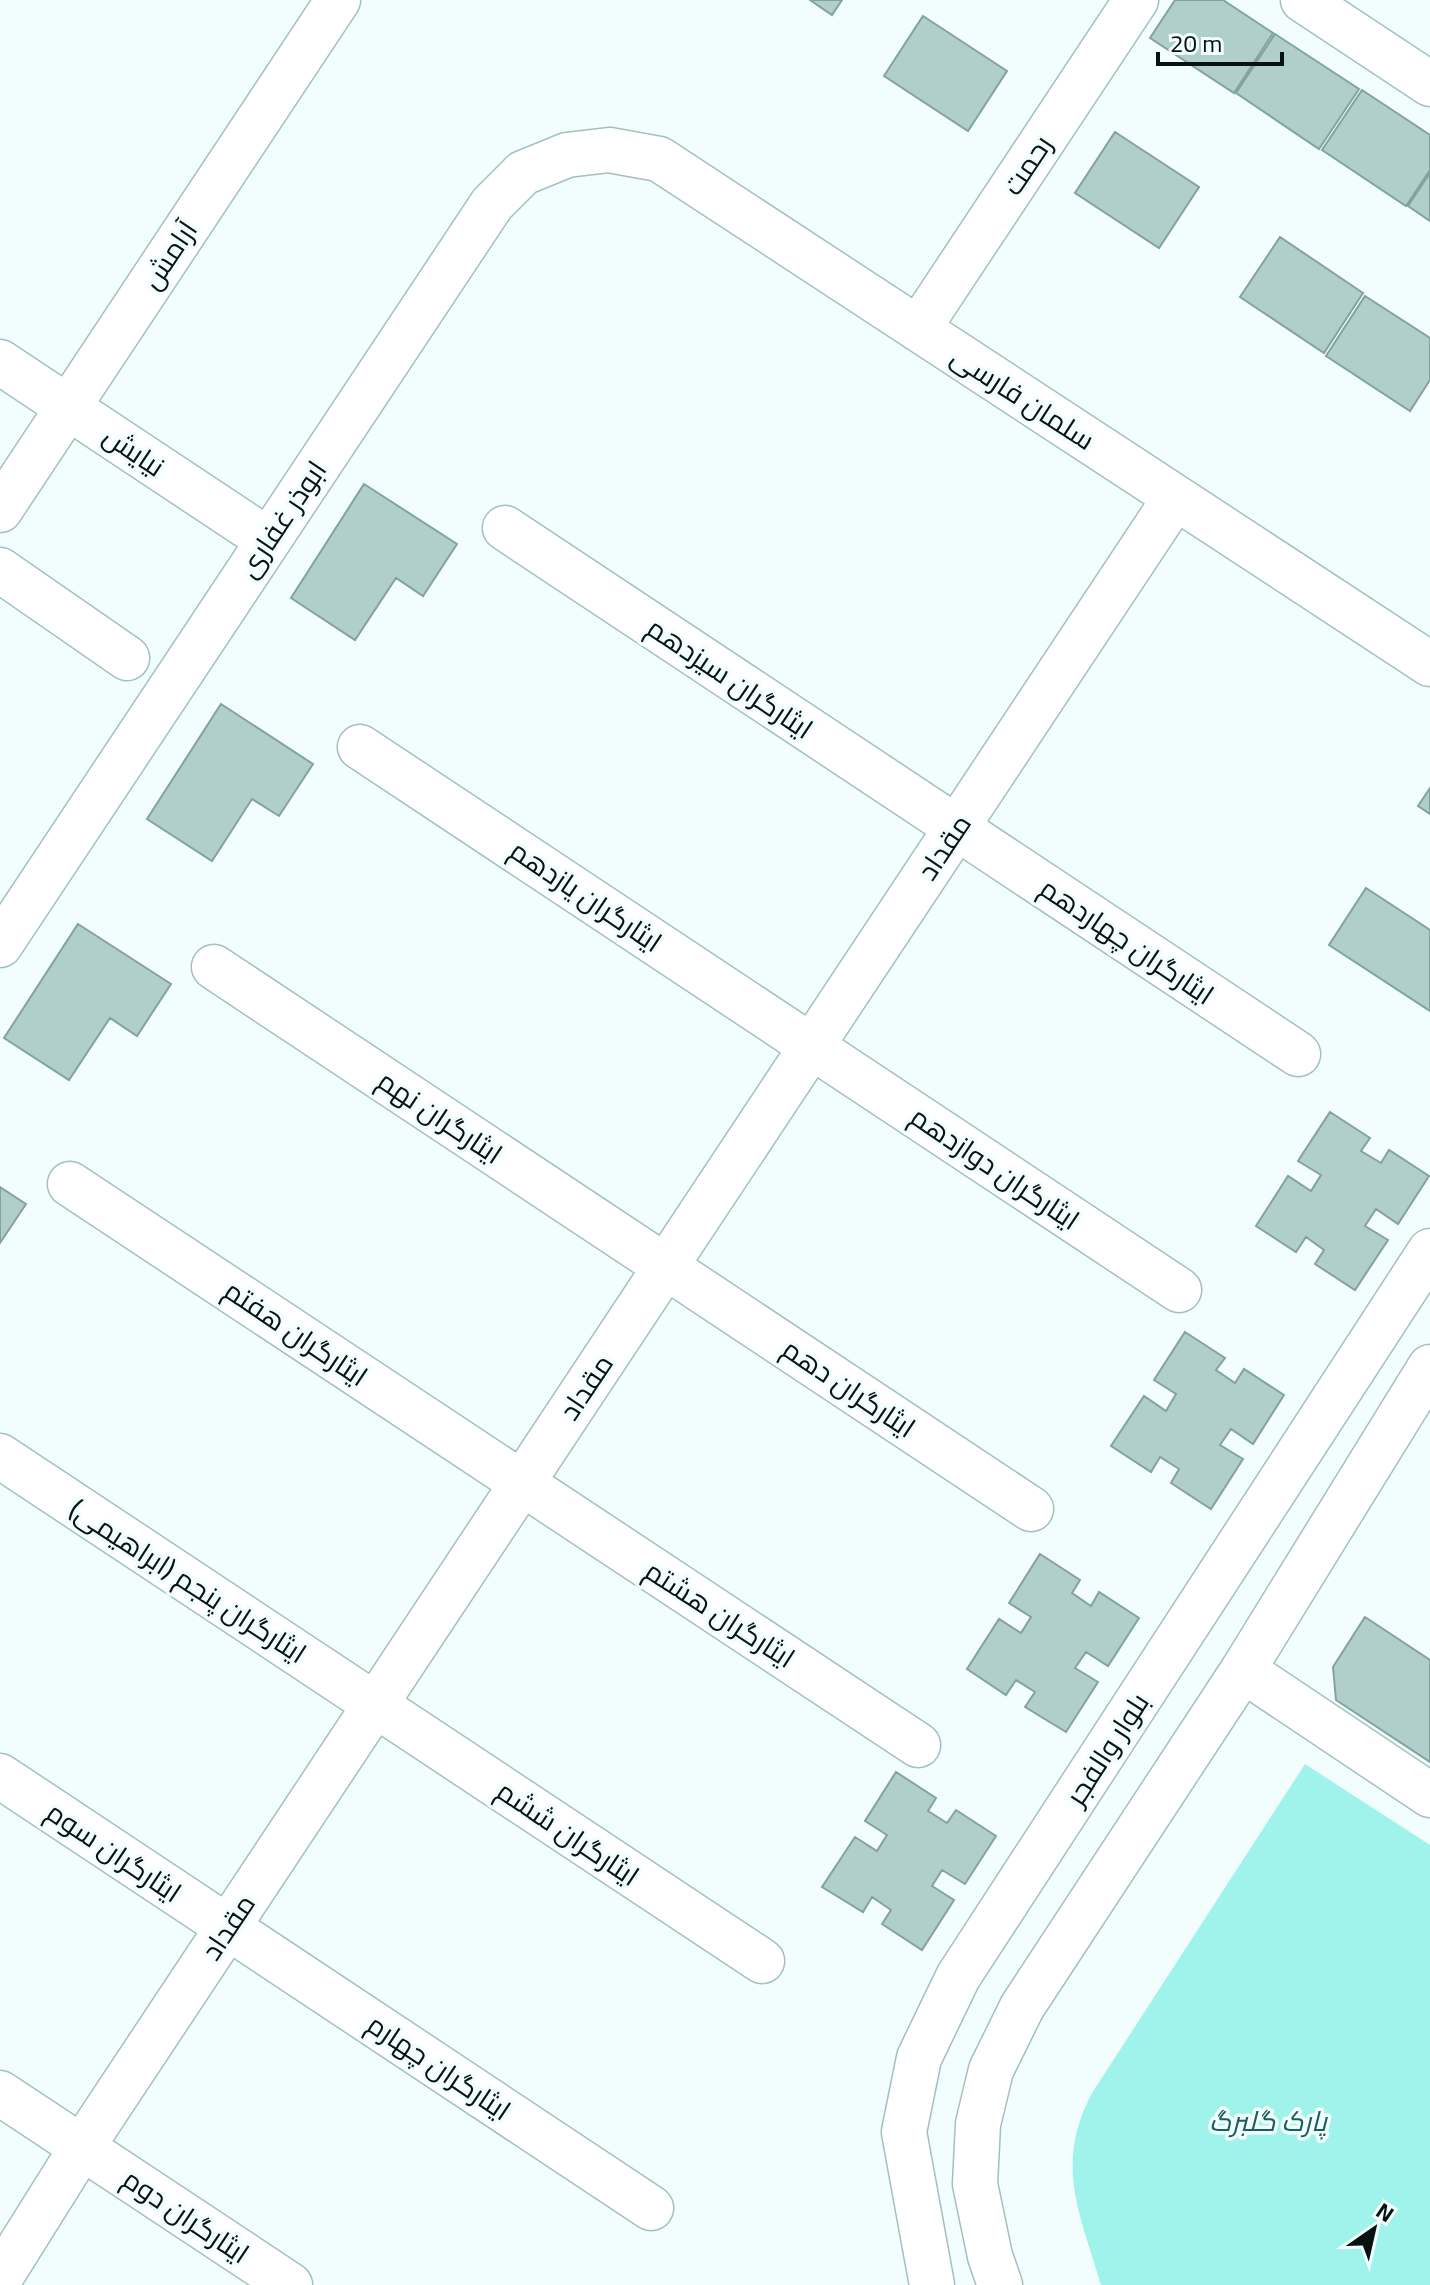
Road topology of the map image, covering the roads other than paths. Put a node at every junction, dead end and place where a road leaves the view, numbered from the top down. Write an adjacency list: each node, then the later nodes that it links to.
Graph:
1 (338, 0): 8 (street, آرامش)
2 (1136, 0): 6 (street, رحمت)
3 (1303, 0): 4 (street)
4 (1430, 84)
5 (609, 150): 6 (street, سلمان فارسی); 12 (street, ابوذر غفاری)
6 (918, 329): 9 (street, سلمان فارسی)
7 (0, 362): 8 (street, نیایش)
8 (68, 408): 10 (street, آرامش); 12 (street, نیایش)
9 (1175, 498): 15 (street, سلمان فارسی); 17 (street, مقداد)
10 (0, 510)
11 (505, 528): 17 (street, ایثارگران سیزدهم)
12 (268, 540): 18 (street, ابوذر غفاری)
13 (0, 570): 14 (street)
14 (127, 658)
15 (1430, 664)
16 (360, 747): 20 (street, ایثارگران یازدهم)
17 (956, 828): 20 (street, مقداد); 21 (street, ایثارگران چهاردهم)
18 (0, 945)
19 (214, 967): 24 (street, ایثارگران نهم)
20 (812, 1046): 24 (street, مقداد); 25 (street, ایثارگران دوازدهم)
21 (1298, 1054)
22 (70, 1184): 28 (street, ایثارگران هفتم)
23 (1430, 1251): 42 (street, بلوار والفجر)
24 (666, 1267): 28 (street, مقداد); 29 (street, ایثارگران دهم)
25 (1179, 1290)
26 (1430, 1367): 30 (street)
27 (0, 1456): 31 (street, ایثارگران پنجم (ابراهیمی))
28 (522, 1483): 31 (street, مقداد); 32 (street, ایثارگران هشتم)
29 (1031, 1509)
30 (1243, 1670): 34 (street); 43 (street)
31 (375, 1705): 35 (street, مقداد); 36 (street, ایثارگران ششم)
32 (918, 1745)
33 (0, 1776): 35 (street, ایثارگران سوم)
34 (1430, 1795)
35 (228, 1927): 38 (street, مقداد); 39 (street, ایثارگران چهارم)
36 (762, 1961)
37 (0, 2093): 38 (street, ایثارگران دوم)
38 (82, 2147): 40 (street, مقداد); 41 (street, ایثارگران دوم)
39 (651, 2208)
40 (0, 2278)
41 (290, 2285)
42 (932, 2285)
43 (1000, 2285)

